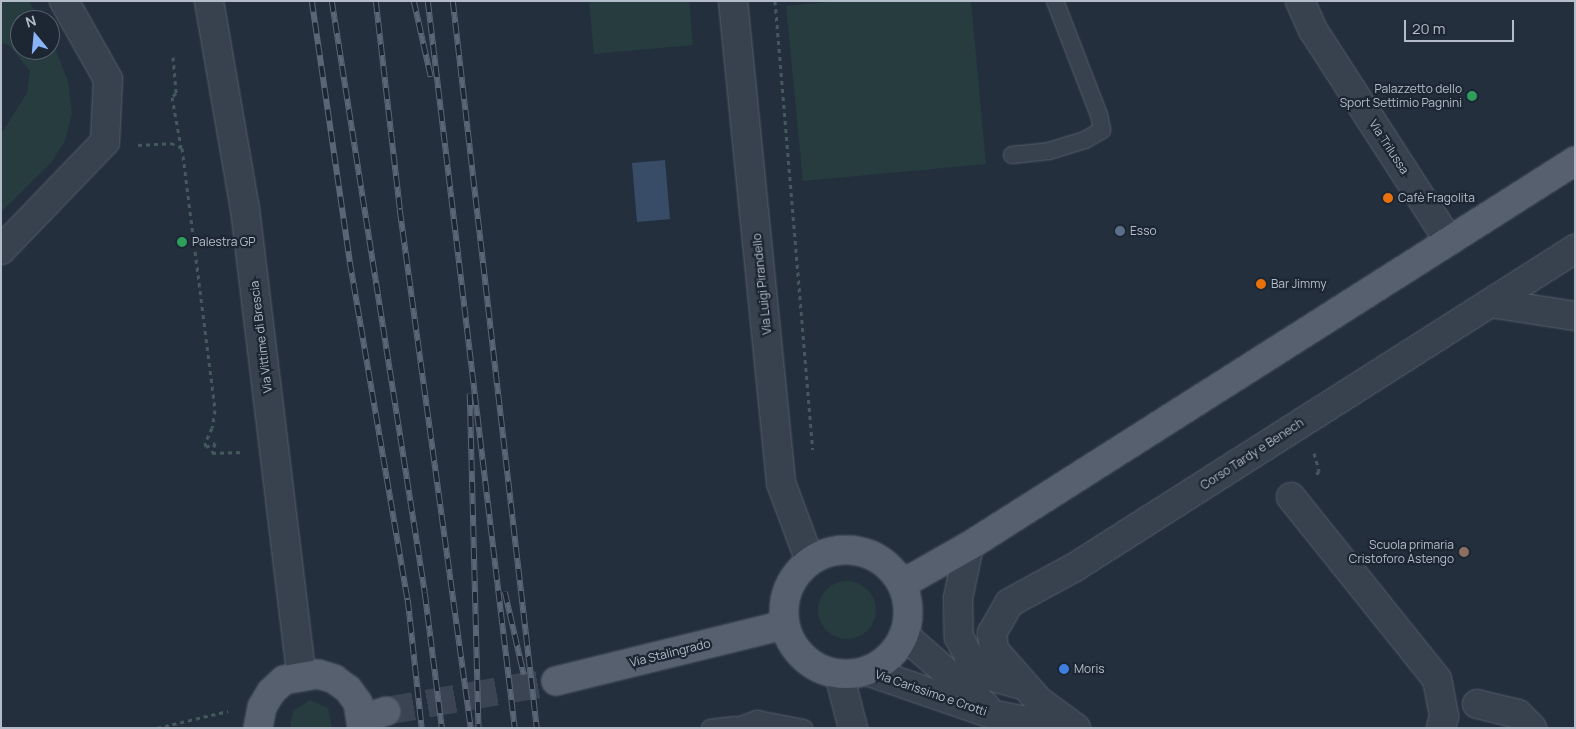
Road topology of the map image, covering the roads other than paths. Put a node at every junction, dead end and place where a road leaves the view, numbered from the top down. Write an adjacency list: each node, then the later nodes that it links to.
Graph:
1 (64, 1): 10 (street)
2 (208, 1): 21 (street, Via Vittime di Brescia)
3 (734, 1): 15 (street, Via Luigi Pirandello)
4 (1055, 1): 6 (lane)
5 (1300, 1): 8 (street, Via Trilussa)
6 (1012, 154)
7 (1575, 161): 8 (main road)
8 (1449, 241): 14 (main road)
9 (1575, 249): 11 (street, Corso Tardy e Benech)
10 (1, 250)
11 (1491, 303): 12 (street); 23 (street, Corso Tardy e Benech)
12 (1575, 316)
13 (1291, 497): 34 (street)
14 (969, 546): 16 (main road); 23 (street, Corso Tardy e Benech)
15 (810, 561): 16 (main road); 17 (main road)
16 (902, 584): 18 (main road)
17 (784, 625): 20 (main road); 22 (main road, Via Stalingrado)
18 (904, 635): 19 (main road); 25 (street, Via Carissimo e Crotti)
19 (866, 671): 20 (main road); 25 (street, Via Carissimo e Crotti)
20 (839, 674): 31 (street)
21 (301, 675): 26 (main road); 28 (main road)
22 (556, 681)
23 (1023, 685): 33 (street, Corso Tardy e Benech)
24 (1477, 704): 35 (street)
25 (995, 715): 32 (street, Via Carissimo e Crotti)
26 (370, 719)
27 (734, 726): 29 (lane); 30 (lane)
28 (258, 728)
29 (710, 728)
30 (804, 728)
31 (853, 728)
32 (1064, 728)
33 (1076, 728)
34 (1441, 728)
35 (1532, 728)

